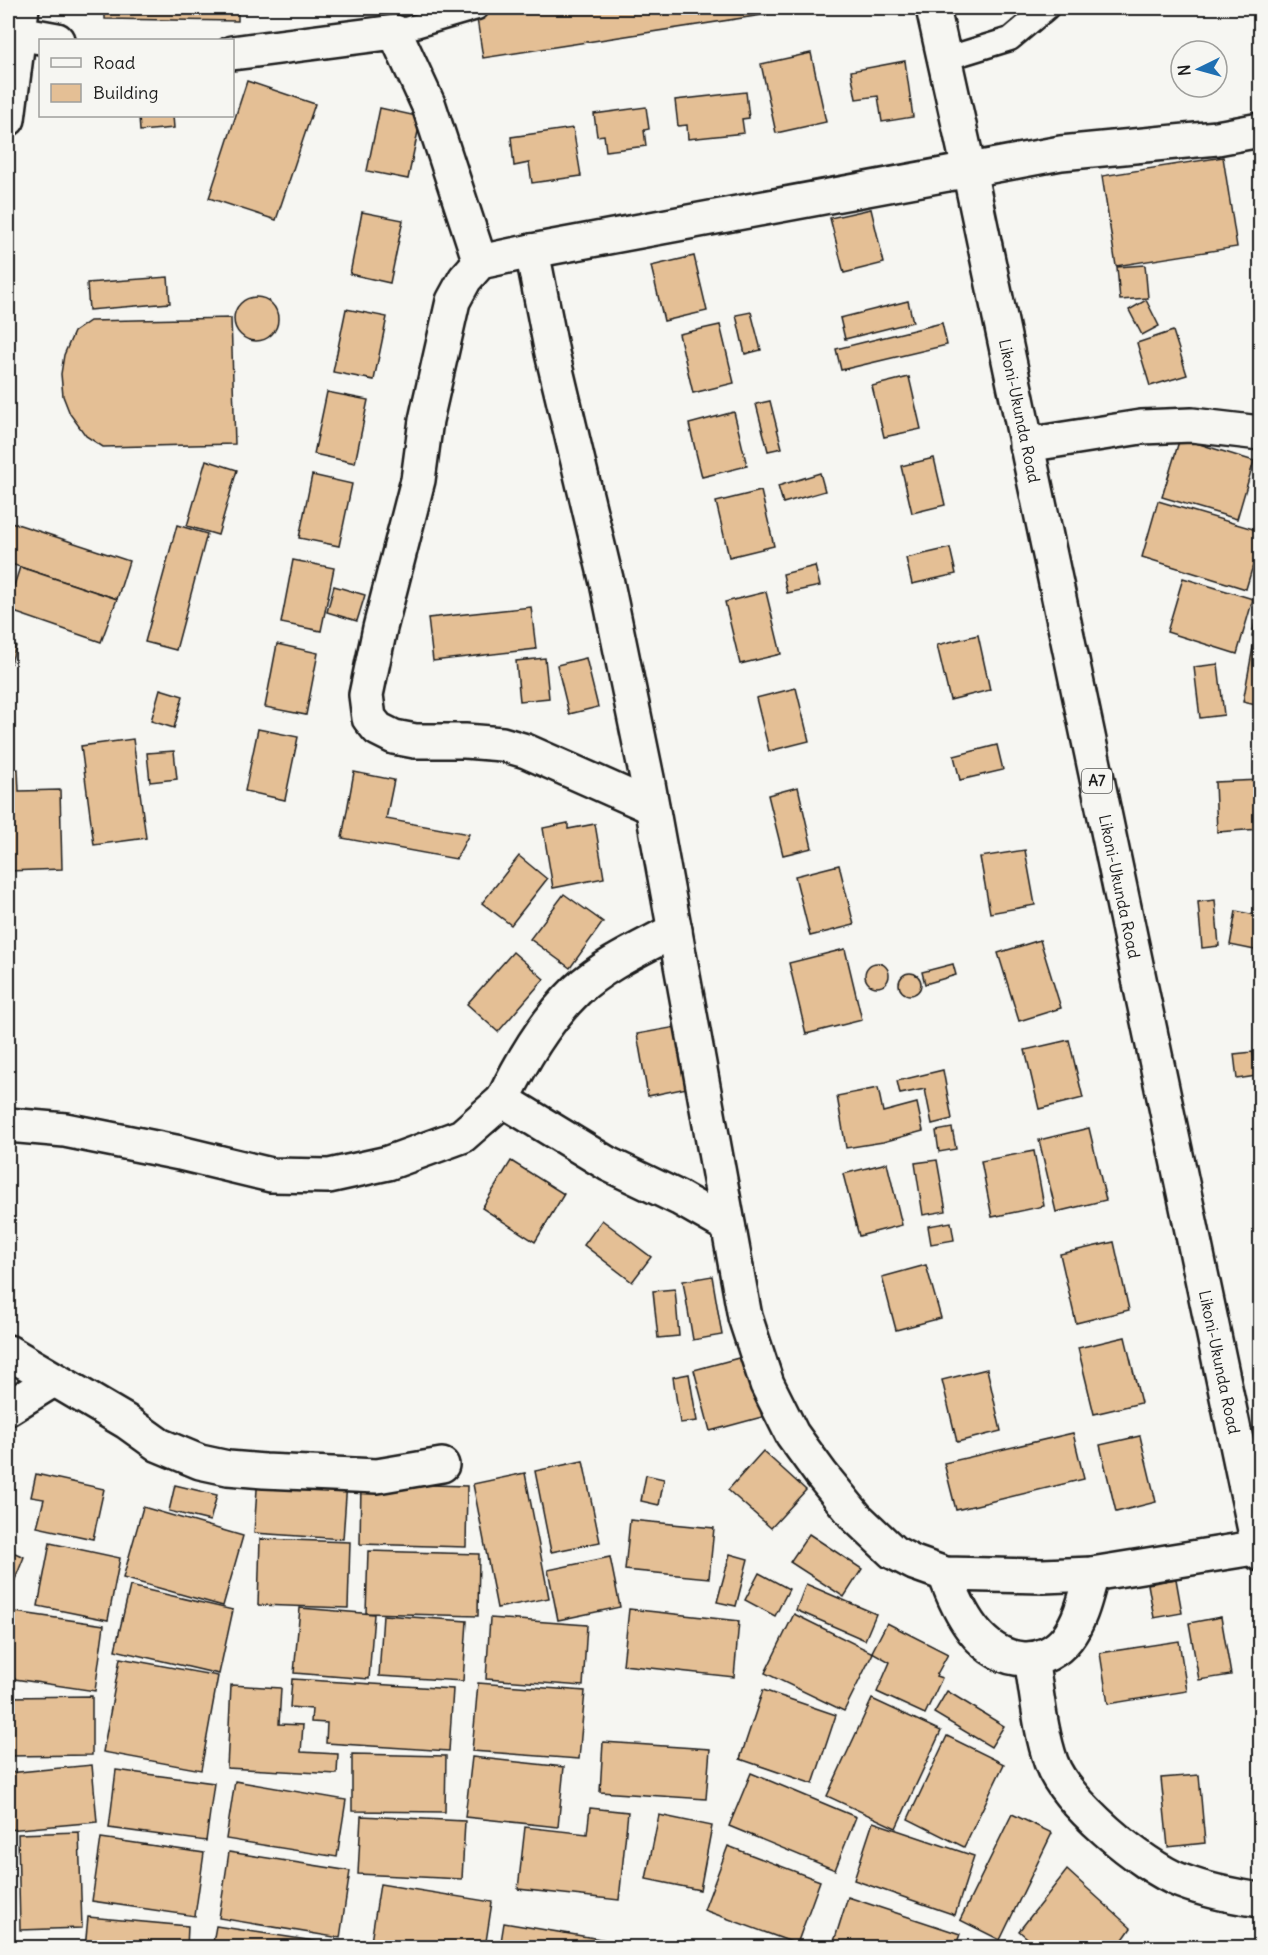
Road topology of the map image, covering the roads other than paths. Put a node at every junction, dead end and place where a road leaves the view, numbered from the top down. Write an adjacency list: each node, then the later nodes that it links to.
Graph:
1 (477, 8): 5 (lane)
2 (933, 8): 8 (main road, Likoni-Ukunda Road / A7)
3 (1047, 8): 8 (lane)
4 (16, 24): 6 (main road); 9 (main road)
5 (395, 32): 7 (main road); 13 (main road)
6 (54, 39)
7 (234, 53)
8 (945, 60): 11 (main road, Likoni-Ukunda Road / A7)
9 (8, 119)
10 (1260, 130): 11 (main road)
11 (969, 170): 12 (main road); 15 (main road, Likoni-Ukunda Road / A7)
12 (532, 250): 13 (main road); 16 (main road)
13 (480, 262): 16 (main road)
14 (1260, 433): 15 (main road)
15 (1026, 445): 25 (main road, Likoni-Ukunda Road / A7)
16 (652, 807): 17 (main road)
17 (675, 930): 18 (main road); 20 (main road)
18 (503, 1100): 19 (main road); 20 (main road)
19 (8, 1125)
20 (728, 1226): 26 (main road)
21 (8, 1352): 22 (main road)
22 (53, 1380): 23 (main road); 24 (main road)
23 (8, 1408)
24 (442, 1465)
25 (1260, 1549): 27 (main road)
26 (945, 1574): 27 (main road); 28 (main road)
27 (1092, 1574): 28 (main road)
28 (1031, 1659): 29 (main road)
29 (1260, 1900)

